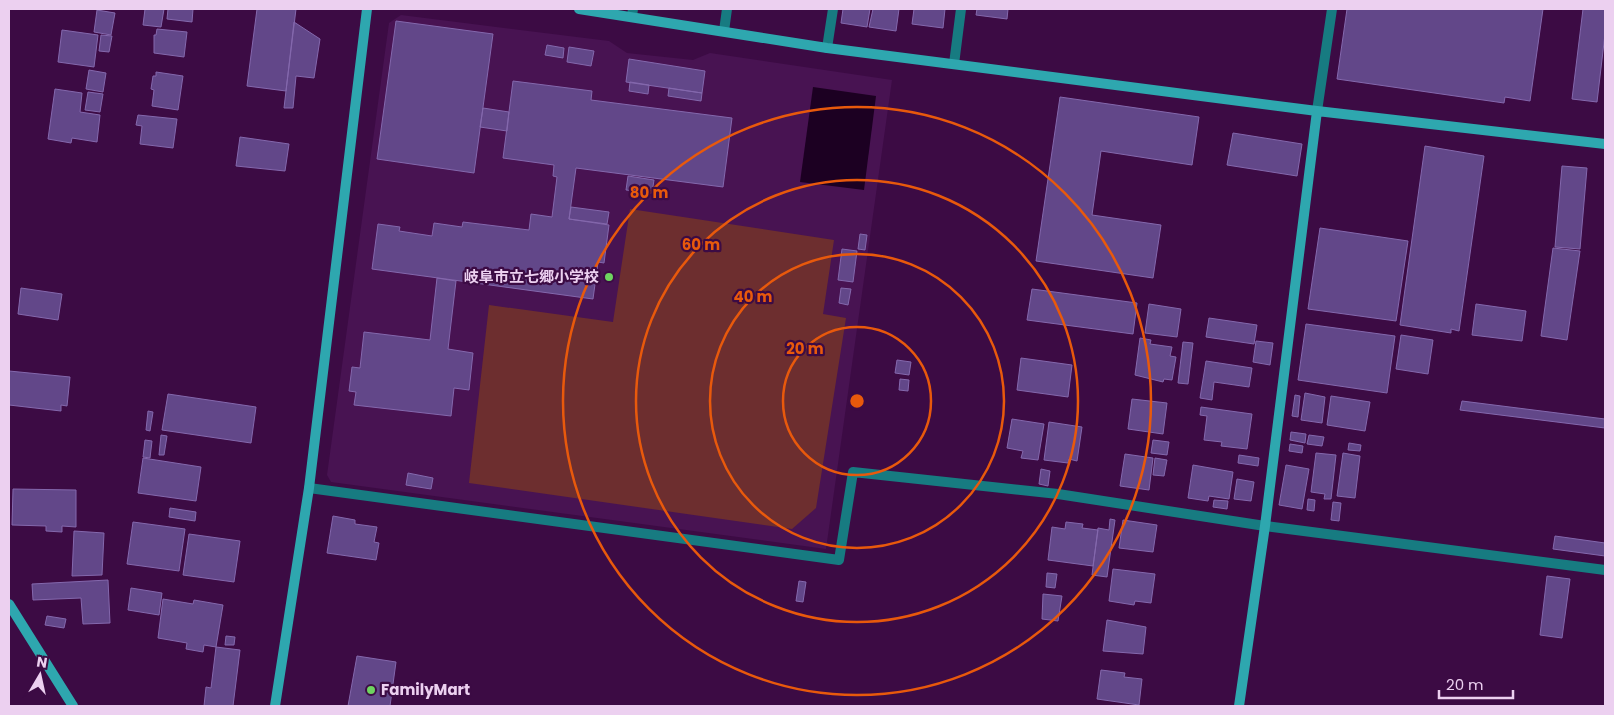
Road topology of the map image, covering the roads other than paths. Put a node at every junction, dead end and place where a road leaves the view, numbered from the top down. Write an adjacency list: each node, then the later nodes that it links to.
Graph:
1 (367, 9): 13 (street)
2 (580, 9): 7 (street)
3 (727, 9): 8 (street)
4 (833, 9): 9 (street)
5 (961, 9): 10 (street)
6 (1332, 9): 11 (street)
7 (632, 13): 8 (street)
8 (724, 32): 9 (street)
9 (827, 48): 10 (street)
10 (954, 64): 11 (street)
11 (1317, 111): 12 (street); 14 (street)
12 (1605, 144)
13 (309, 488): 14 (street); 18 (street)
14 (1265, 526): 15 (street); 19 (street)
15 (1605, 570)
16 (9, 604): 17 (street)
17 (73, 706)
18 (275, 706)
19 (1239, 706)

